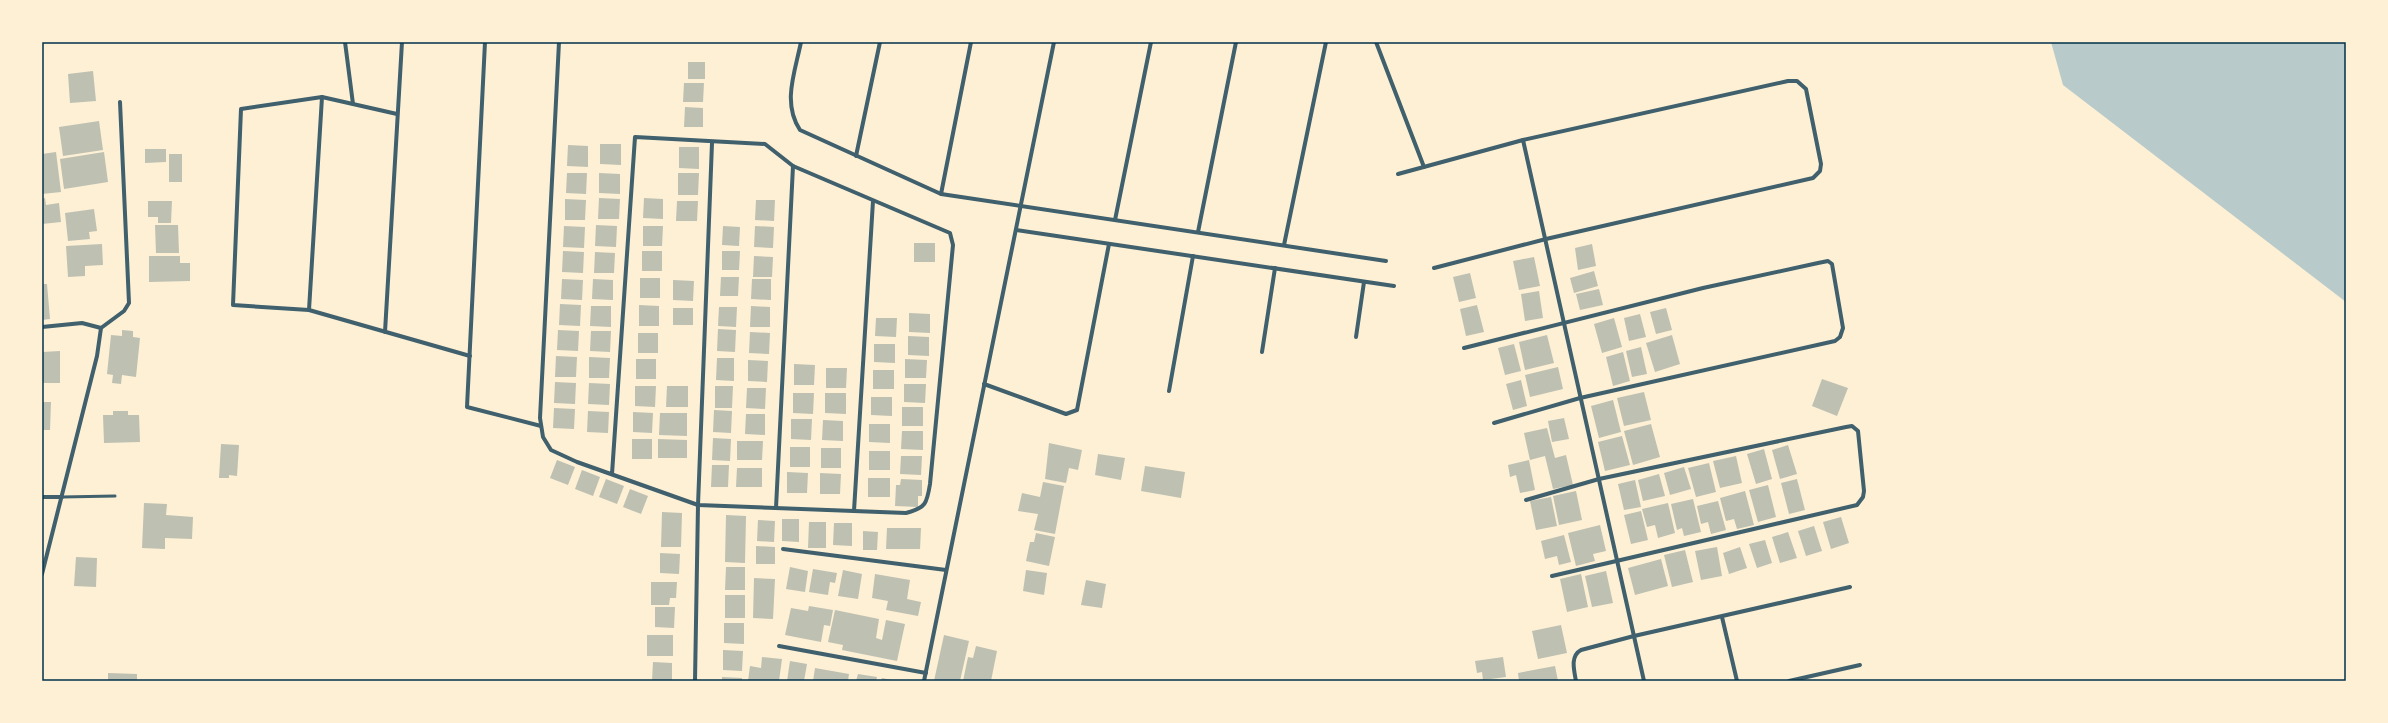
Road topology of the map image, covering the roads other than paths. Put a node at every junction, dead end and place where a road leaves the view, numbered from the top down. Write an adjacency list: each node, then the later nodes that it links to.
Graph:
1 (344, 42): 15 (street)
2 (402, 42): 16 (street)
3 (485, 42): 46 (street)
4 (559, 42): 51 (street)
5 (801, 42): 19 (street)
6 (880, 42): 19 (street)
7 (971, 42): 23 (street)
8 (1054, 42): 25 (street)
9 (1151, 42): 26 (street)
10 (1236, 42): 28 (street)
11 (1326, 42): 31 (street)
12 (1376, 42): 21 (street)
13 (322, 97): 15 (street); 38 (street); 38 (street)
14 (120, 102): 41 (street)
15 (353, 104): 16 (street)
16 (397, 114): 42 (street)
17 (1523, 140): 21 (street); 29 (street); 29 (street)
18 (712, 143): 20 (street); 52 (street); 58 (street)
19 (856, 156): 23 (street)
20 (793, 166): 24 (street); 59 (street)
21 (1424, 167): 22 (street)
22 (1398, 174)
23 (941, 194): 25 (street)
24 (873, 201): 60 (street); 60 (street)
25 (1021, 205): 26 (street); 27 (street)
26 (1115, 220): 28 (street)
27 (1016, 230): 30 (street); 47 (street)
28 (1198, 232): 31 (street)
29 (1546, 239): 35 (street); 39 (street)
30 (1109, 244): 32 (street); 47 (street)
31 (1284, 246): 33 (street)
32 (1193, 256): 34 (street); 48 (street)
33 (1386, 261)
34 (1275, 268): 36 (street); 45 (street)
35 (1434, 268)
36 (1364, 282): 37 (street); 43 (street)
37 (1394, 286)
38 (309, 310): 42 (street)
39 (1564, 323): 44 (street); 49 (street); 49 (street)
40 (42, 327): 41 (street)
41 (101, 328): 56 (street)
42 (385, 332): 46 (street)
43 (1356, 337)
44 (1464, 348)
45 (1262, 352)
46 (470, 356): 51 (street)
47 (984, 384): 63 (street)
48 (1169, 391)
49 (1580, 398): 50 (street); 53 (street)
50 (1494, 423)
51 (542, 426): 52 (street)
52 (612, 474): 58 (street)
53 (1599, 479): 57 (street); 62 (street); 62 (street)
54 (115, 496): 56 (lane)
55 (42, 497): 56 (street)
56 (62, 497): 64 (street)
57 (1526, 500)
58 (698, 505): 59 (street); 72 (street)
59 (776, 508): 60 (street)
60 (854, 511)
61 (783, 549): 63 (street)
62 (1618, 559): 65 (street); 68 (street)
63 (946, 570): 71 (street)
64 (42, 574)
65 (1552, 576)
66 (1850, 587): 67 (street)
67 (1722, 618): 68 (street); 76 (street)
68 (1634, 636): 74 (street); 75 (street)
69 (779, 646): 71 (street)
70 (1860, 665): 77 (street)
71 (926, 673): 73 (street)
72 (695, 681)
73 (924, 681)
74 (1576, 681)
75 (1644, 681)
76 (1736, 681)
77 (1789, 681)

